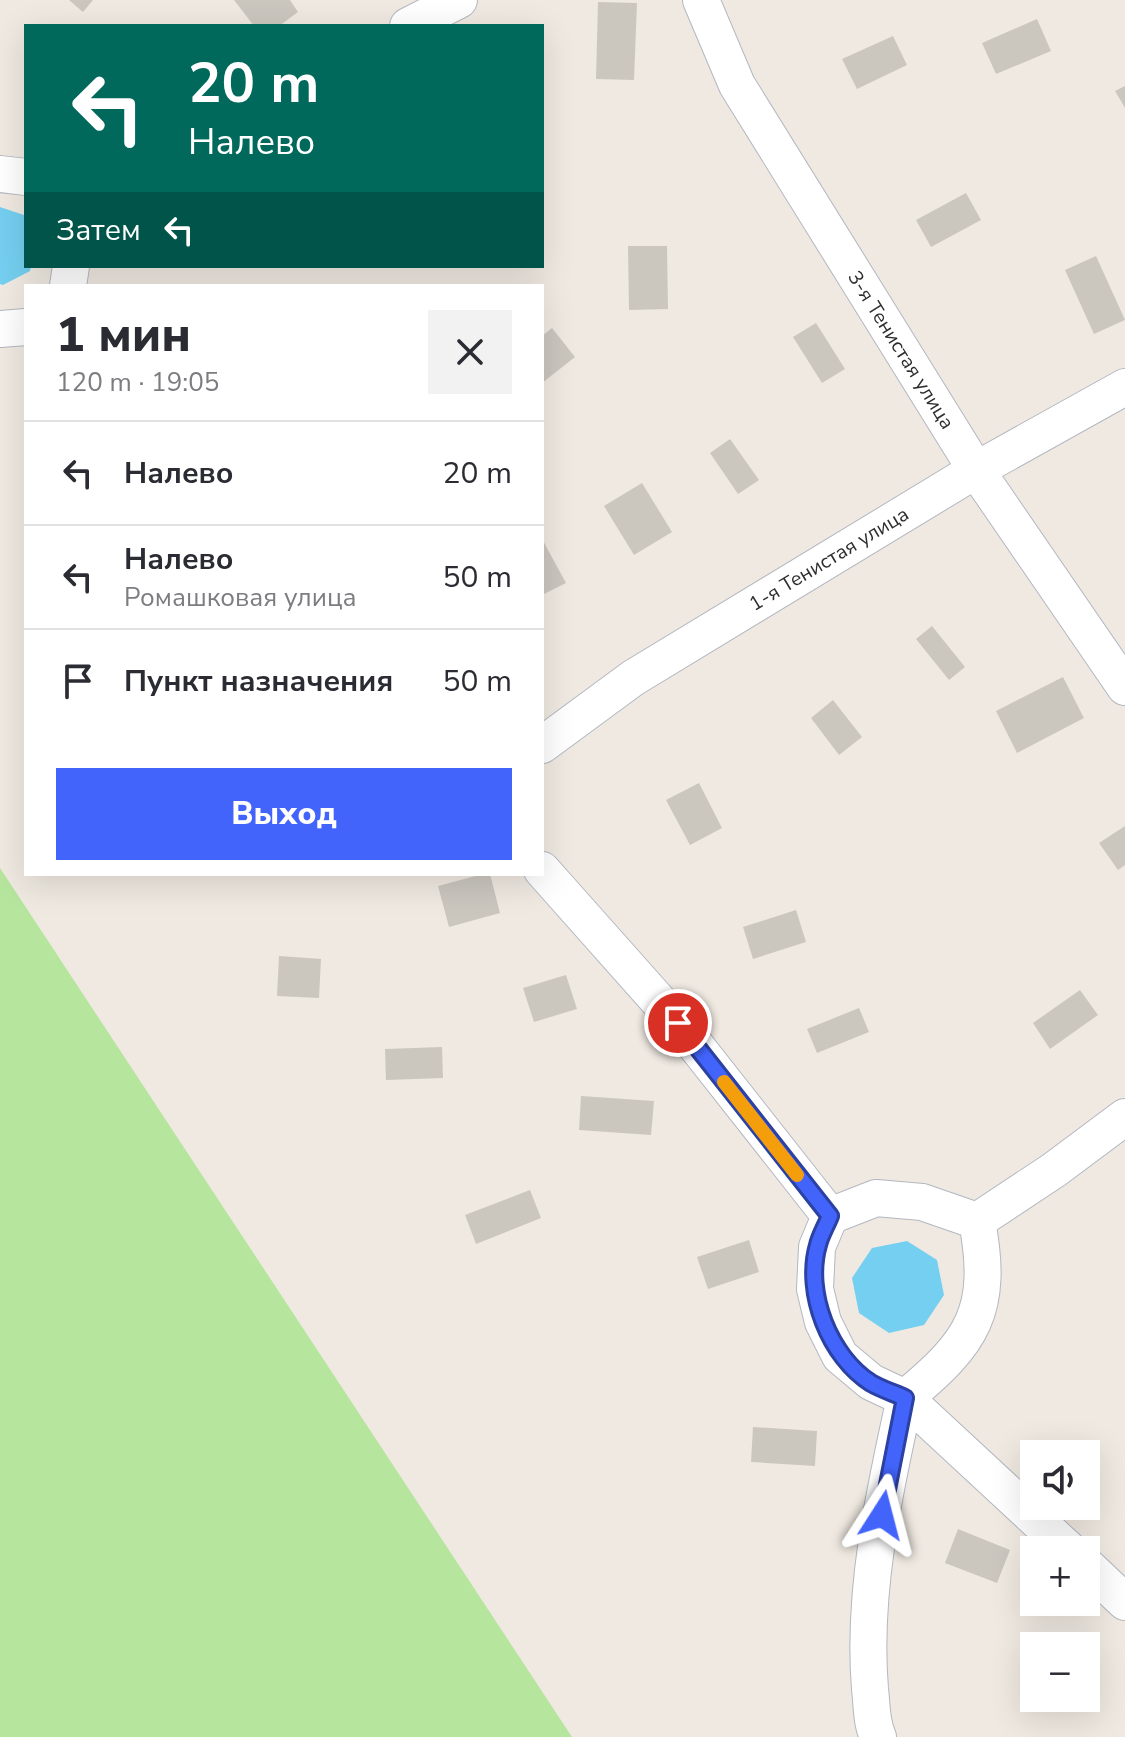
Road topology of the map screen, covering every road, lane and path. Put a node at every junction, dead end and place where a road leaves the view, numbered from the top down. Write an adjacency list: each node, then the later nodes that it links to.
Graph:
1 (459, 0): 3 (street)
2 (701, 0): 9 (street, 3-я Тенистая улица)
3 (412, 24)
4 (0, 174): 5 (street)
5 (24, 177)
6 (24, 327): 7 (street)
7 (0, 329)
8 (1125, 387): 9 (street, 1-я Тенистая улица)
9 (976, 470): 10 (street, 3-я Тенистая улица); 11 (street, 1-я Тенистая улица)
10 (1125, 687)
11 (544, 744)
12 (544, 872): 14 (street)
13 (1124, 1124): 15 (street)
14 (830, 1216): 15 (street); 16 (street)
15 (977, 1221): 16 (street)
16 (905, 1398): 17 (street); 20 (street)
17 (1054, 1536)
18 (1100, 1578): 19 (street)
19 (1125, 1602)
20 (878, 1737)

